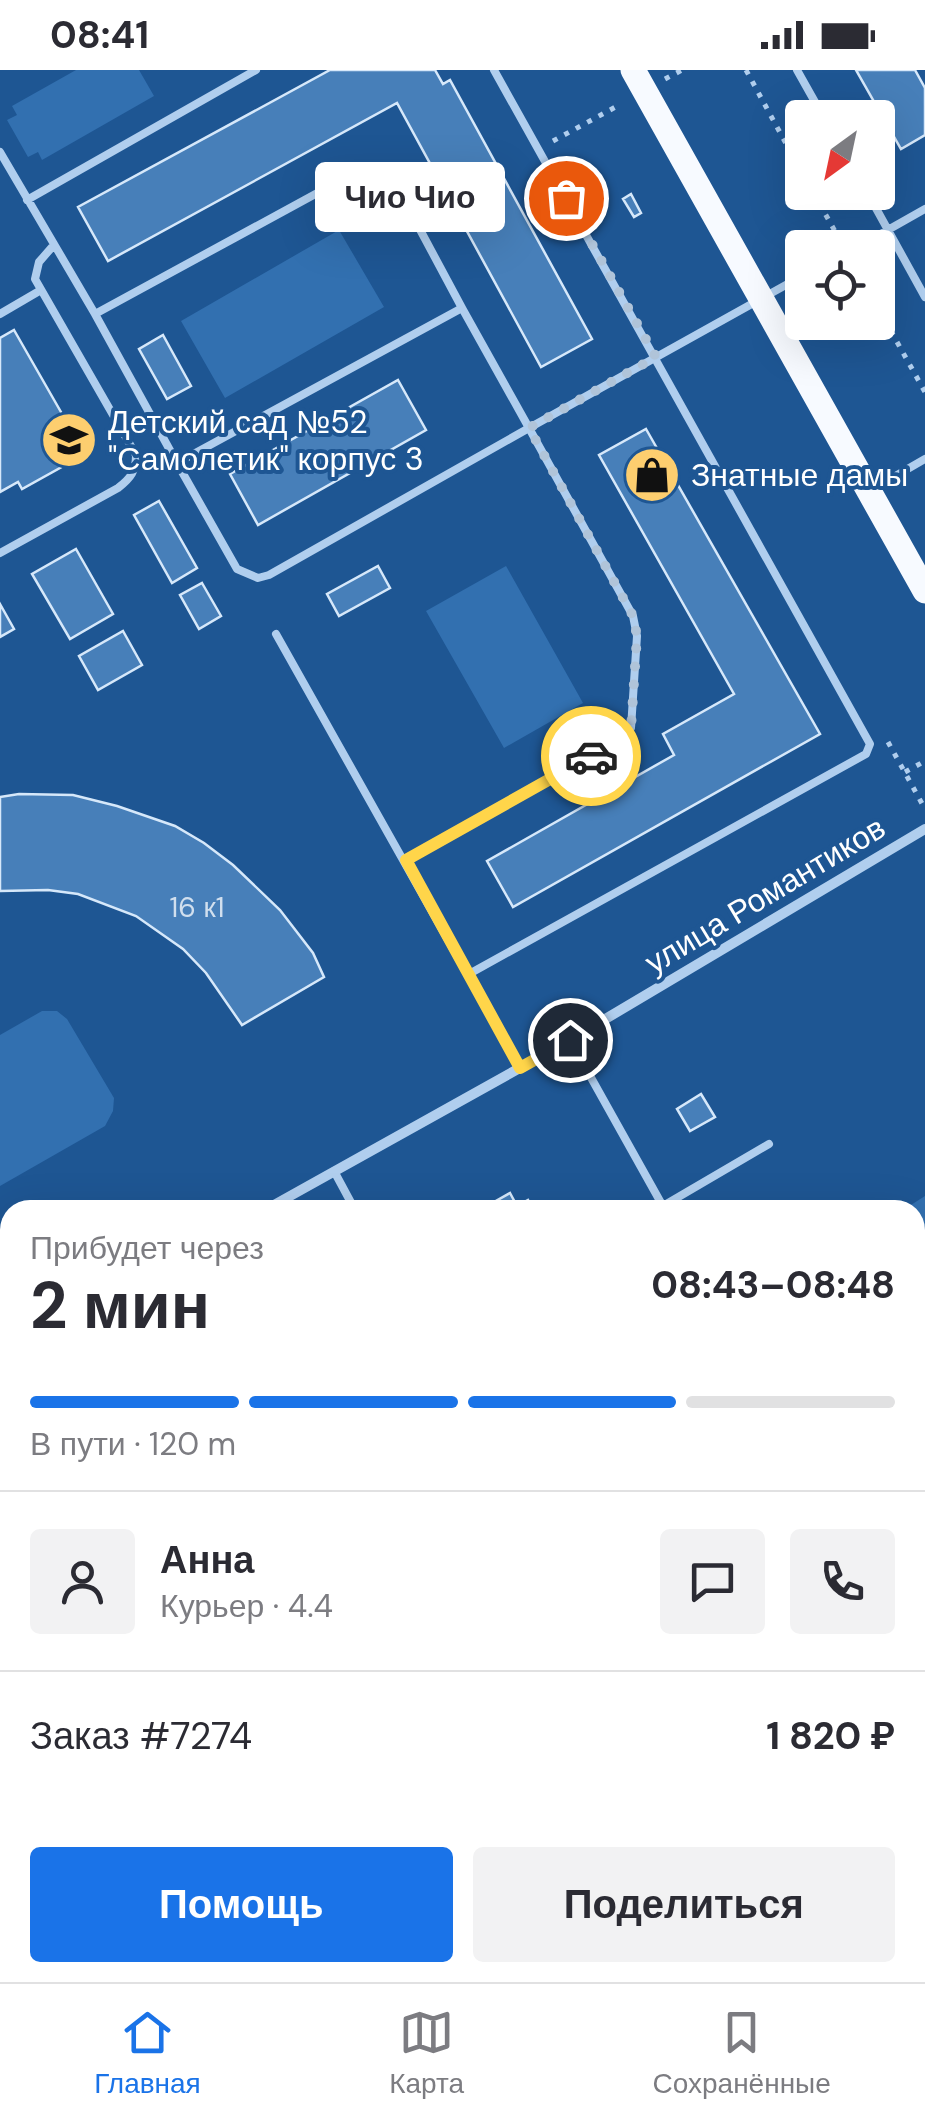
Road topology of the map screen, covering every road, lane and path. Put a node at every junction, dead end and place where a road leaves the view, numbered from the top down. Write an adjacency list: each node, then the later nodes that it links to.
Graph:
1 (256, 70): 11 (lane)
2 (494, 70): 25 (lane)
3 (682, 70): 6 (path)
4 (746, 70): 9 (path)
5 (797, 70): 7 (lane)
6 (639, 80): 8 (path); 20 (main road)
7 (814, 100)
8 (553, 141)
9 (785, 141)
10 (0, 152): 11 (lane)
11 (28, 200): 16 (lane)
12 (925, 209): 14 (lane)
13 (877, 210): 14 (lane)
14 (888, 230)
15 (895, 243): 19 (lane)
16 (54, 246): 18 (lane); 23 (lane)
17 (785, 285): 20 (lane)
18 (41, 290): 22 (lane); 31 (lane)
19 (925, 297)
20 (760, 299): 25 (lane); 30 (main road)
21 (462, 308): 23 (lane); 27 (lane); 29 (lane)
22 (0, 314)
23 (95, 314): 29 (lane)
24 (895, 338): 26 (path)
25 (656, 357): 27 (lane); 38 (lane)
26 (925, 392)
27 (529, 428): 29 (lane); 37 (lane)
28 (925, 458): 30 (lane)
29 (176, 463)
30 (869, 491): 32 (main road)
31 (0, 553)
32 (925, 591)
33 (276, 634): 37 (lane)
34 (925, 761): 35 (path)
35 (904, 772)
36 (925, 829): 39 (street, улица Романтиков)
37 (406, 860): 38 (lane)
38 (470, 974): 40 (lane)
39 (570, 1040): 40 (street, улица Романтиков); 45 (lane)
40 (520, 1068): 42 (street, улица Романтиков)
41 (769, 1144): 46 (lane)
42 (334, 1171): 43 (street, улица Романтиков); 44 (lane)
43 (282, 1200)
44 (350, 1200)
45 (660, 1200)
46 (677, 1200)

